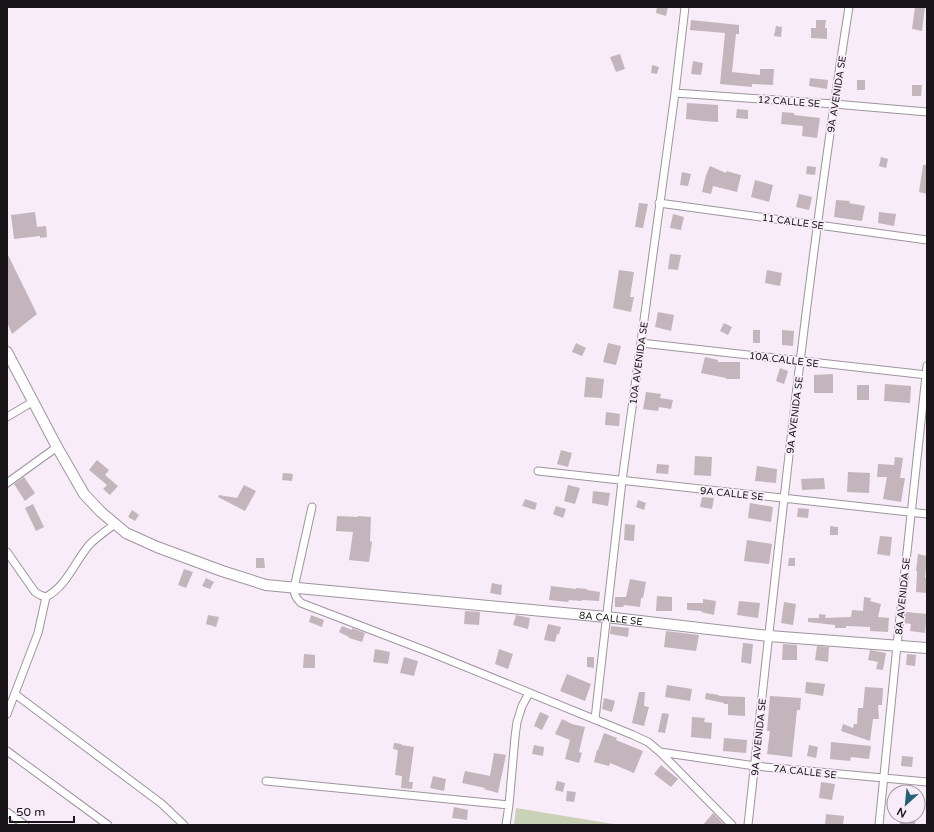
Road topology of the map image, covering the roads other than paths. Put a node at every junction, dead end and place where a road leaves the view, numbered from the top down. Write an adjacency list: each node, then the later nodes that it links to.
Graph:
1 (685, 7): 3 (street, 10A AVENIDA SE)
2 (849, 7): 4 (street, 9A AVENIDA SE)
3 (675, 93): 4 (street, 12 CALLE SE); 6 (street, 10A AVENIDA SE)
4 (834, 104): 5 (street, 12 CALLE SE); 7 (street, 9A AVENIDA SE)
5 (927, 112)
6 (659, 203): 7 (street, 11 CALLE SE); 9 (street, 10A AVENIDA SE)
7 (817, 225): 8 (street, 11 CALLE SE); 11 (street, 9A AVENIDA SE)
8 (927, 240)
9 (641, 342): 11 (street, 10A CALLE SE); 18 (street, 10A AVENIDA SE)
10 (7, 353): 14 (street, 8A CALLE SE)
11 (800, 361): 13 (street, 10A CALLE SE); 20 (street, 9A AVENIDA SE)
12 (927, 366): 13 (street, 8A AVENIDA SE)
13 (926, 375): 22 (street, 8A AVENIDA SE)
14 (34, 401): 15 (street); 16 (street, 8A CALLE SE)
15 (7, 417)
16 (57, 447): 19 (street); 24 (street, 8A CALLE SE)
17 (538, 472): 18 (street, 9A CALLE SE)
18 (622, 481): 20 (street, 9A CALLE SE); 28 (street, 10A AVENIDA SE)
19 (7, 483)
20 (784, 498): 22 (street, 9A CALLE SE); 29 (street, 9A AVENIDA SE)
21 (312, 507): 26 (street)
22 (911, 512): 23 (street, 9A CALLE SE); 30 (street, 8A AVENIDA SE)
23 (927, 514)
24 (114, 524): 26 (street, 8A CALLE SE); 27 (street)
25 (7, 552): 27 (street)
26 (294, 588): 28 (street, 8A CALLE SE); 32 (street)
27 (46, 597): 33 (street)
28 (606, 617): 29 (street, 8A CALLE SE); 35 (street, 10A AVENIDA SE)
29 (769, 636): 30 (street, 8A CALLE SE); 38 (street, 9A AVENIDA SE)
30 (896, 645): 31 (street, 8A CALLE SE); 39 (street, 8A AVENIDA SE)
31 (927, 648)
32 (529, 693): 35 (street); 42 (street)
33 (15, 694): 34 (street); 46 (street)
34 (7, 714)
35 (594, 719): 37 (street)
36 (7, 751): 45 (street)
37 (660, 752): 38 (street, 7A CALLE SE); 48 (street)
38 (755, 766): 39 (street, 7A CALLE SE); 49 (street, 9A AVENIDA SE)
39 (884, 778): 41 (street, 7A CALLE SE); 50 (street, 8A AVENIDA SE)
40 (266, 781): 42 (street)
41 (927, 782)
42 (509, 805): 47 (street)
43 (7, 812): 44 (street)
44 (25, 825)
45 (108, 825)
46 (184, 825)
47 (506, 825)
48 (732, 825)
49 (748, 825)
50 (879, 825)

